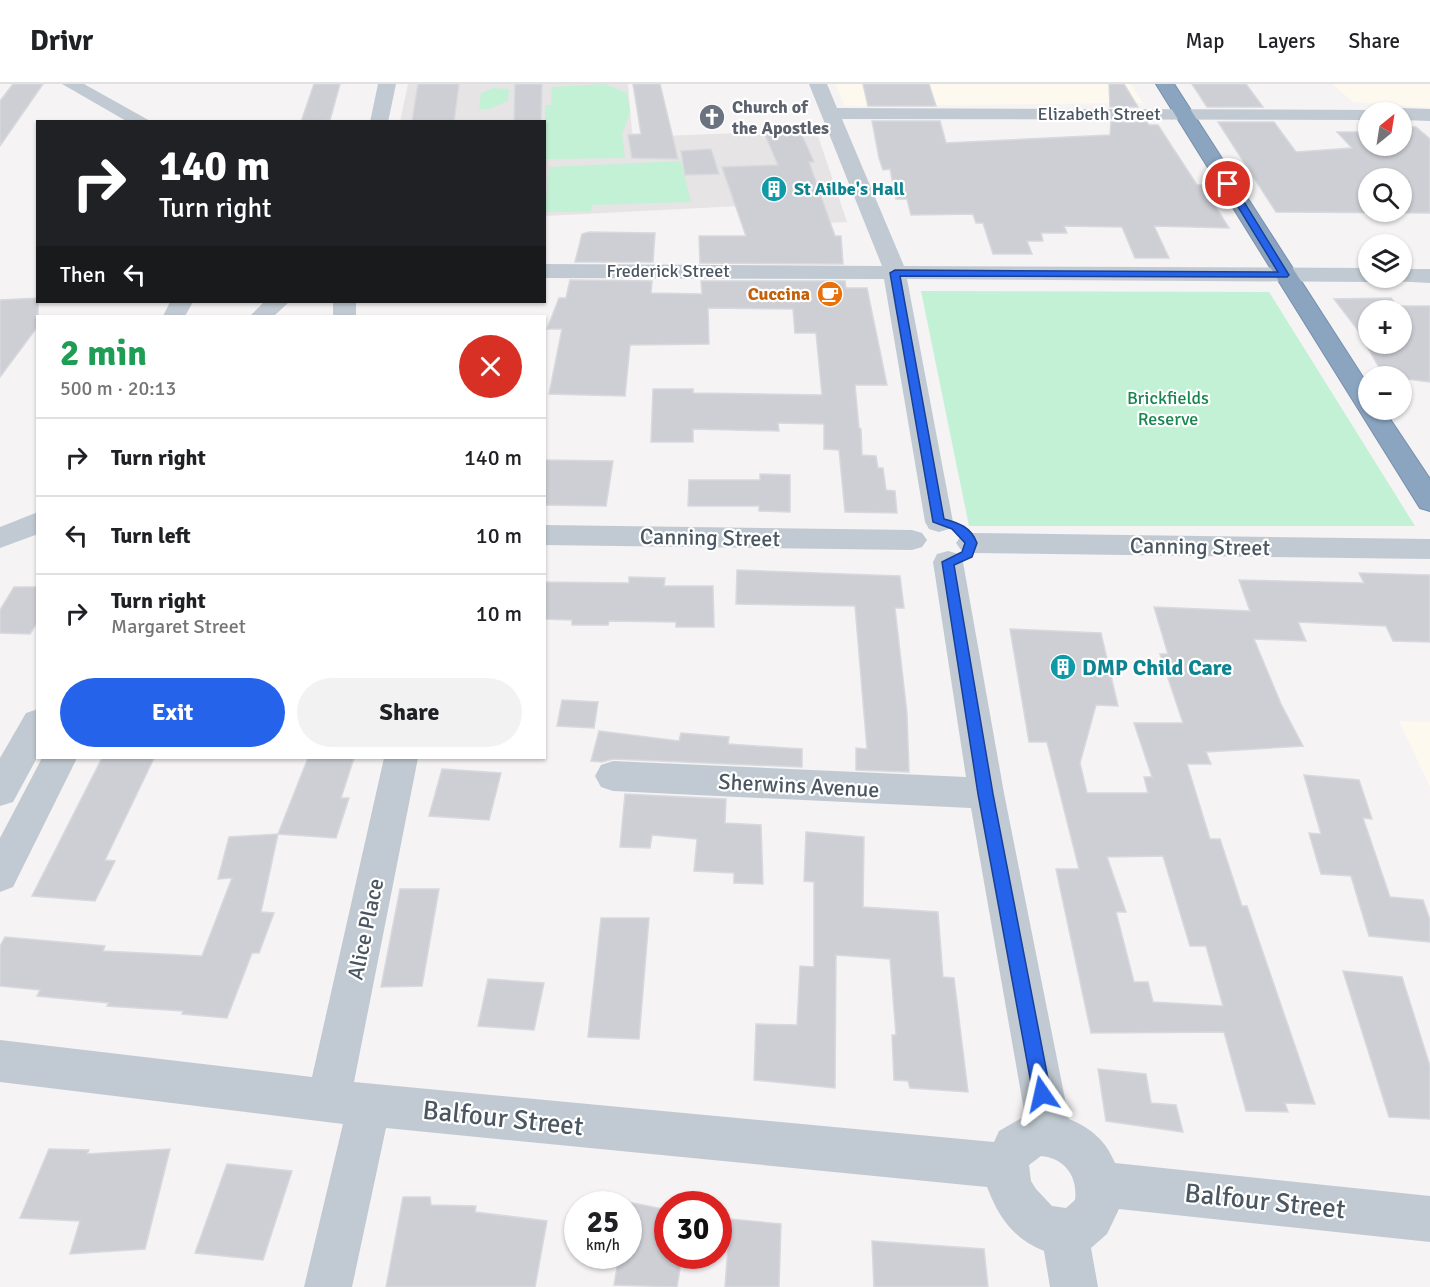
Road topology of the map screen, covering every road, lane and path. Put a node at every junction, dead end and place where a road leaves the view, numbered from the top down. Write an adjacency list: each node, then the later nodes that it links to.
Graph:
1 (71, 84): 10 (street)
2 (387, 84): 11 (street)
3 (818, 84): 5 (street)
4 (1165, 84): 6 (highway)
5 (829, 113): 6 (street, Elizabeth Street); 13 (street)
6 (1185, 114): 7 (street, Elizabeth Street); 14 (highway)
7 (1358, 114)
8 (1412, 114): 9 (street)
9 (1430, 115)
10 (139, 120)
11 (379, 120)
12 (546, 271): 13 (street, Frederick Street)
13 (895, 273): 14 (street, Frederick Street); 23 (street)
14 (1284, 275): 15 (street, Frederick Street); 20 (highway)
15 (1358, 275)
16 (1412, 276): 17 (street)
17 (1430, 276)
18 (276, 303): 19 (street)
19 (262, 315)
20 (1358, 390)
21 (1377, 420): 22 (highway)
22 (1430, 501)
23 (939, 522): 27 (street); 29 (street)
24 (36, 523): 26 (street)
25 (546, 535): 27 (street, Canning Street)
26 (0, 538)
27 (912, 540): 29 (street)
28 (1430, 549): 29 (street, Canning Street)
29 (959, 553): 35 (street)
30 (36, 727): 34 (street)
31 (59, 759): 36 (street)
32 (401, 759): 38 (street, Alice Place)
33 (613, 776): 35 (street, Sherwins Avenue)
34 (0, 791)
35 (986, 794): 39 (street)
36 (0, 875)
37 (0, 1061): 38 (street, Balfour Street)
38 (349, 1103): 40 (street, Balfour Street); 44 (street, Alice Place)
39 (1050, 1132): 40 (street); 41 (street)
40 (1007, 1166): 43 (street)
41 (1099, 1184): 42 (street, Balfour Street); 43 (street)
42 (1430, 1219)
43 (1065, 1232): 45 (street)
44 (328, 1287)
45 (1074, 1287)

